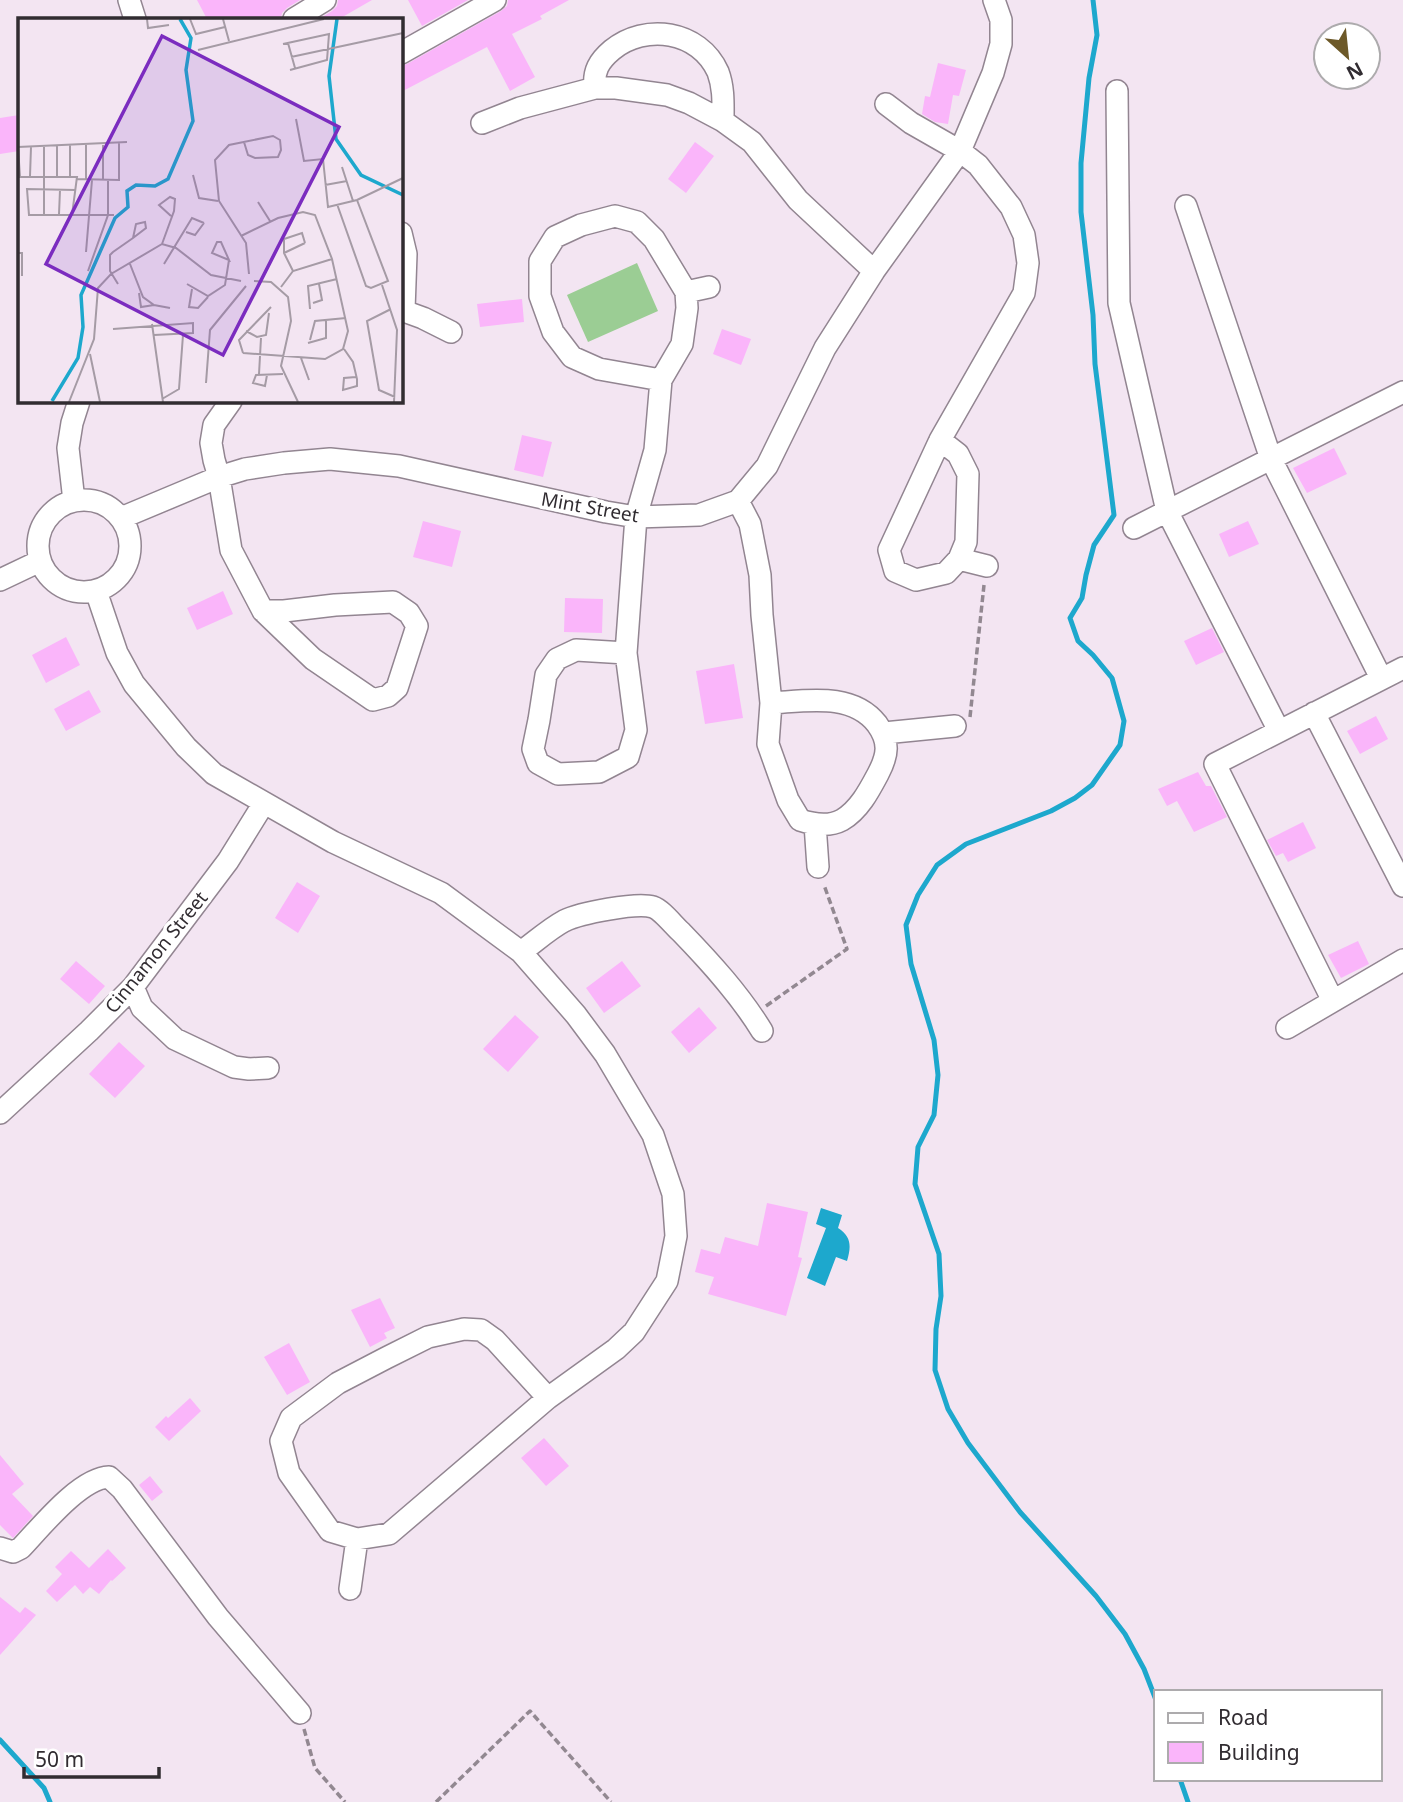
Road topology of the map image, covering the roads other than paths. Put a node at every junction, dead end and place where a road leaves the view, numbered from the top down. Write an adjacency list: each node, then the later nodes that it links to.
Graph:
1 (129, 0): 5 (street)
2 (495, 0): 7 (street)
3 (994, 0): 13 (street)
4 (318, 2): 6 (street)
5 (135, 18)
6 (294, 18)
7 (402, 52)
8 (595, 88): 11 (street); 11 (street); 12 (street)
9 (1117, 90): 30 (street)
10 (886, 104): 13 (street)
11 (723, 121): 16 (street)
12 (482, 123)
13 (960, 150): 16 (street); 25 (street)
14 (1186, 206): 26 (street)
15 (402, 237): 19 (street)
16 (874, 271): 29 (street)
17 (709, 287): 18 (street)
18 (686, 292): 21 (street); 21 (street)
19 (402, 310): 20 (street)
20 (451, 332)
21 (660, 380): 31 (street)
22 (1401, 400): 26 (street)
23 (79, 402): 28 (street)
24 (230, 402): 27 (street)
25 (940, 440): 34 (street); 34 (street)
26 (1270, 459): 30 (street); 42 (street)
27 (219, 477): 31 (street, Mint Street); 32 (street, Mint Street); 39 (street)
28 (74, 501): 32 (street); 35 (street)
29 (738, 501): 31 (street, Mint Street); 43 (street)
30 (1167, 511): 33 (street); 46 (street)
31 (636, 517): 40 (street)
32 (121, 518): 38 (street)
33 (1134, 528)
34 (959, 559): 36 (street)
35 (40, 561): 37 (street); 38 (street)
36 (987, 566)
37 (0, 580)
38 (96, 591): 48 (street)
39 (263, 611): 39 (street)
40 (626, 653): 40 (street)
41 (1403, 668): 42 (street)
42 (1381, 678): 44 (street)
43 (771, 703): 47 (street); 49 (street)
44 (1314, 713): 46 (street); 51 (street)
45 (955, 726): 47 (street)
46 (1279, 731): 55 (street)
47 (884, 733): 49 (street)
48 (264, 803): 52 (street); 54 (street, Cinnamon Street)
49 (815, 824): 50 (street)
50 (818, 867)
51 (1403, 886)
52 (521, 952): 56 (street); 60 (street)
53 (1403, 960): 55 (street)
54 (133, 987): 58 (street); 59 (street, Cinnamon Street)
55 (1332, 1001): 57 (street)
56 (757, 1023)
57 (1287, 1028)
58 (268, 1068)
59 (0, 1113)
60 (548, 1398): 61 (street); 61 (street)
61 (357, 1539): 63 (street)
62 (0, 1548): 64 (street)
63 (350, 1589)
64 (300, 1713)

